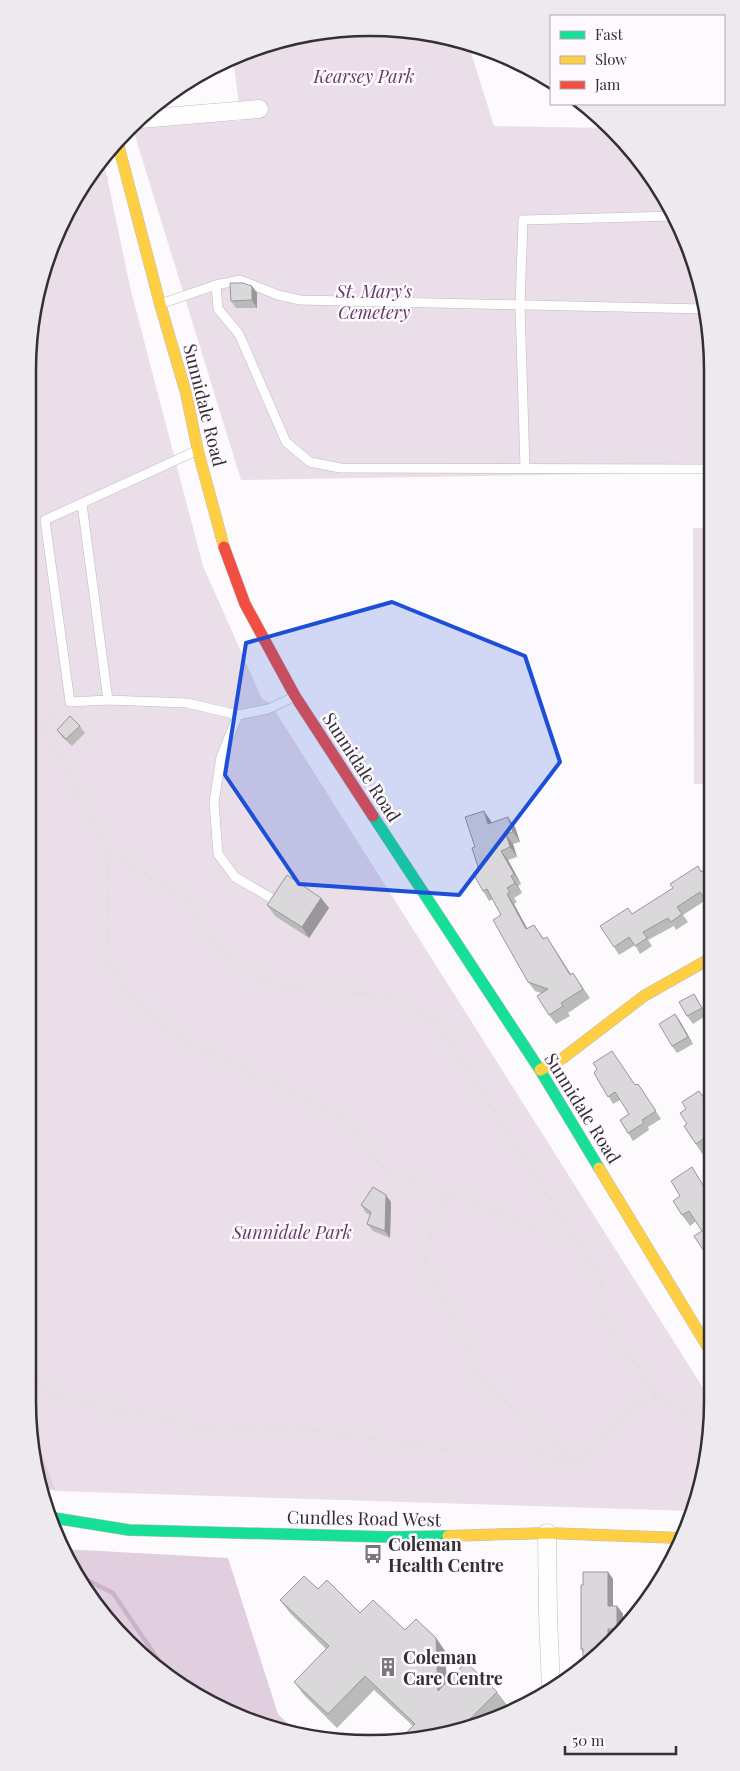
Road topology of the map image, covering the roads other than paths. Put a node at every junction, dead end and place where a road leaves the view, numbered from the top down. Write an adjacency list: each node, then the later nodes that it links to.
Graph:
1 (259, 109): 2 (street)
2 (151, 118)
3 (119, 149): 6 (main road, Sunnidale Road)
4 (666, 216): 7 (lane)
5 (216, 285): 6 (lane); 7 (lane); 10 (lane)
6 (160, 304): 9 (main road, Sunnidale Road)
7 (520, 305): 8 (lane); 10 (lane)
8 (698, 309)
9 (198, 451): 12 (lane); 13 (main road, Sunnidale Road)
10 (525, 468): 11 (lane)
11 (704, 469)
12 (82, 504): 14 (lane); 14 (lane)
13 (295, 696): 15 (lane); 18 (main road, Sunnidale Road)
14 (108, 700): 15 (lane)
15 (238, 715): 16 (lane)
16 (276, 901)
17 (704, 962): 18 (main road)
18 (540, 1070): 19 (main road, Sunnidale Road)
19 (704, 1341)
20 (58, 1518): 21 (main road, Cundles Road West)
21 (547, 1533): 22 (main road, Cundles Road West); 23 (street)
22 (674, 1538)
23 (551, 1682)

